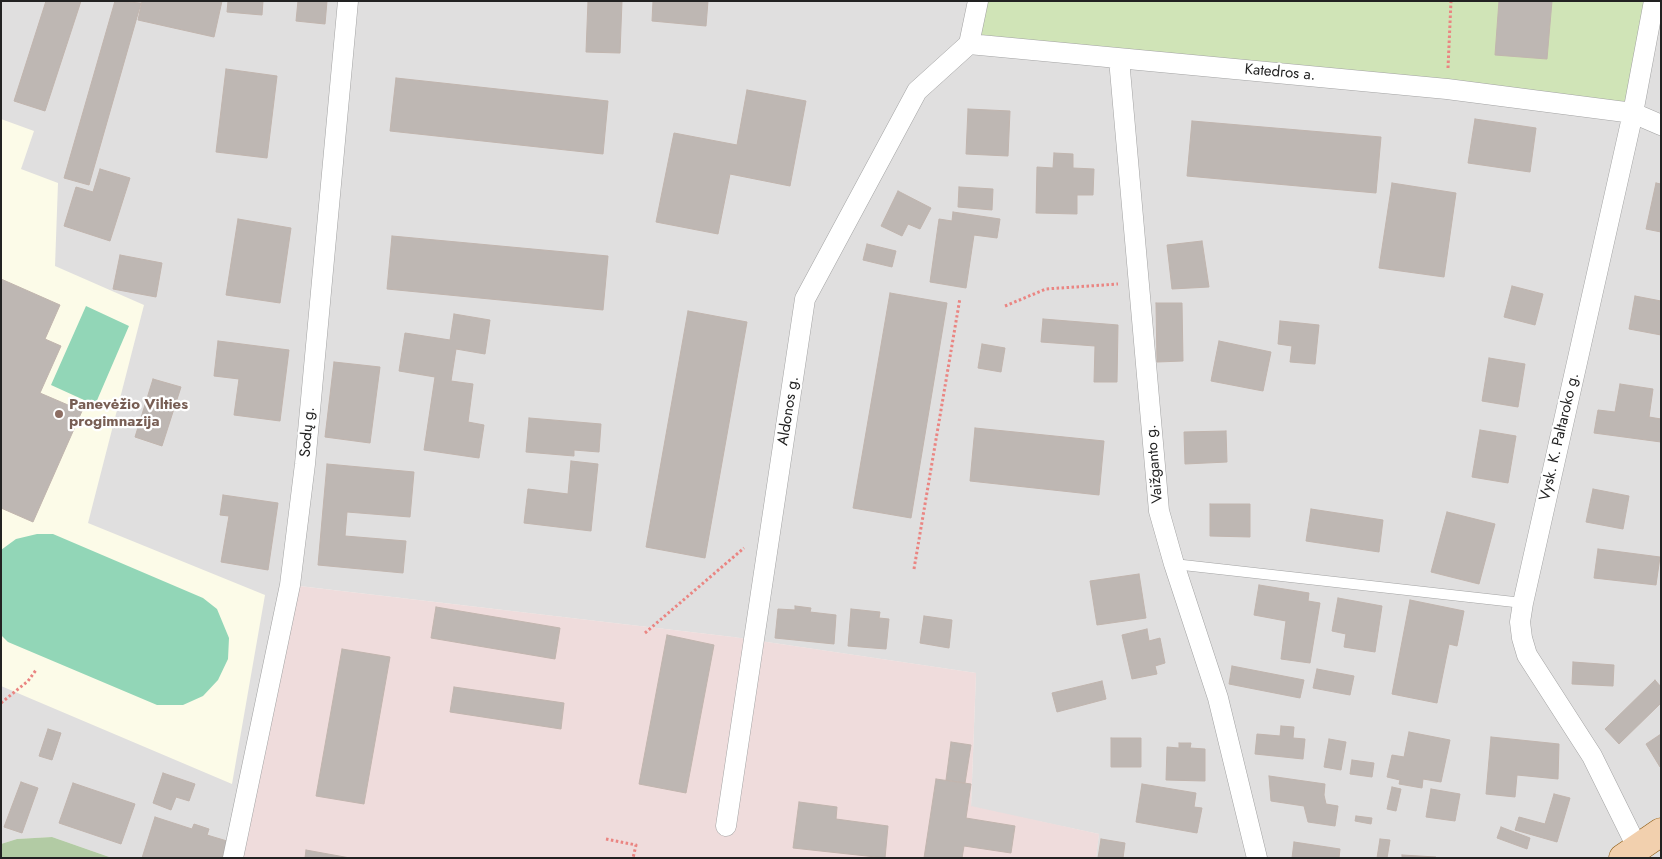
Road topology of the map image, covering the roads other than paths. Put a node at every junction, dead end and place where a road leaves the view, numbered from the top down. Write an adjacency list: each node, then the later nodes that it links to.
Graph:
1 (348, 1): 14 (street, Sodų g.)
2 (978, 1): 5 (street)
3 (1654, 1): 4 (street, Vysk. K. Paltaroko g.)
4 (1654, 31): 7 (street, Vysk. K. Paltaroko g.)
5 (969, 44): 6 (street, Katedros a.); 11 (street, Aldonos g.)
6 (1119, 58): 7 (street, Katedros a.); 9 (street, Vaižganto g.)
7 (1634, 114): 8 (street, Katedros a.); 10 (street, Vysk. K. Paltaroko g.)
8 (1661, 125)
9 (1174, 564): 10 (lane); 15 (street, Vaižganto g.)
10 (1523, 603): 13 (street, Vysk. K. Paltaroko g.)
11 (726, 826)
12 (1661, 832): 13 (main road)
13 (1630, 852)
14 (233, 858)
15 (1257, 858)

